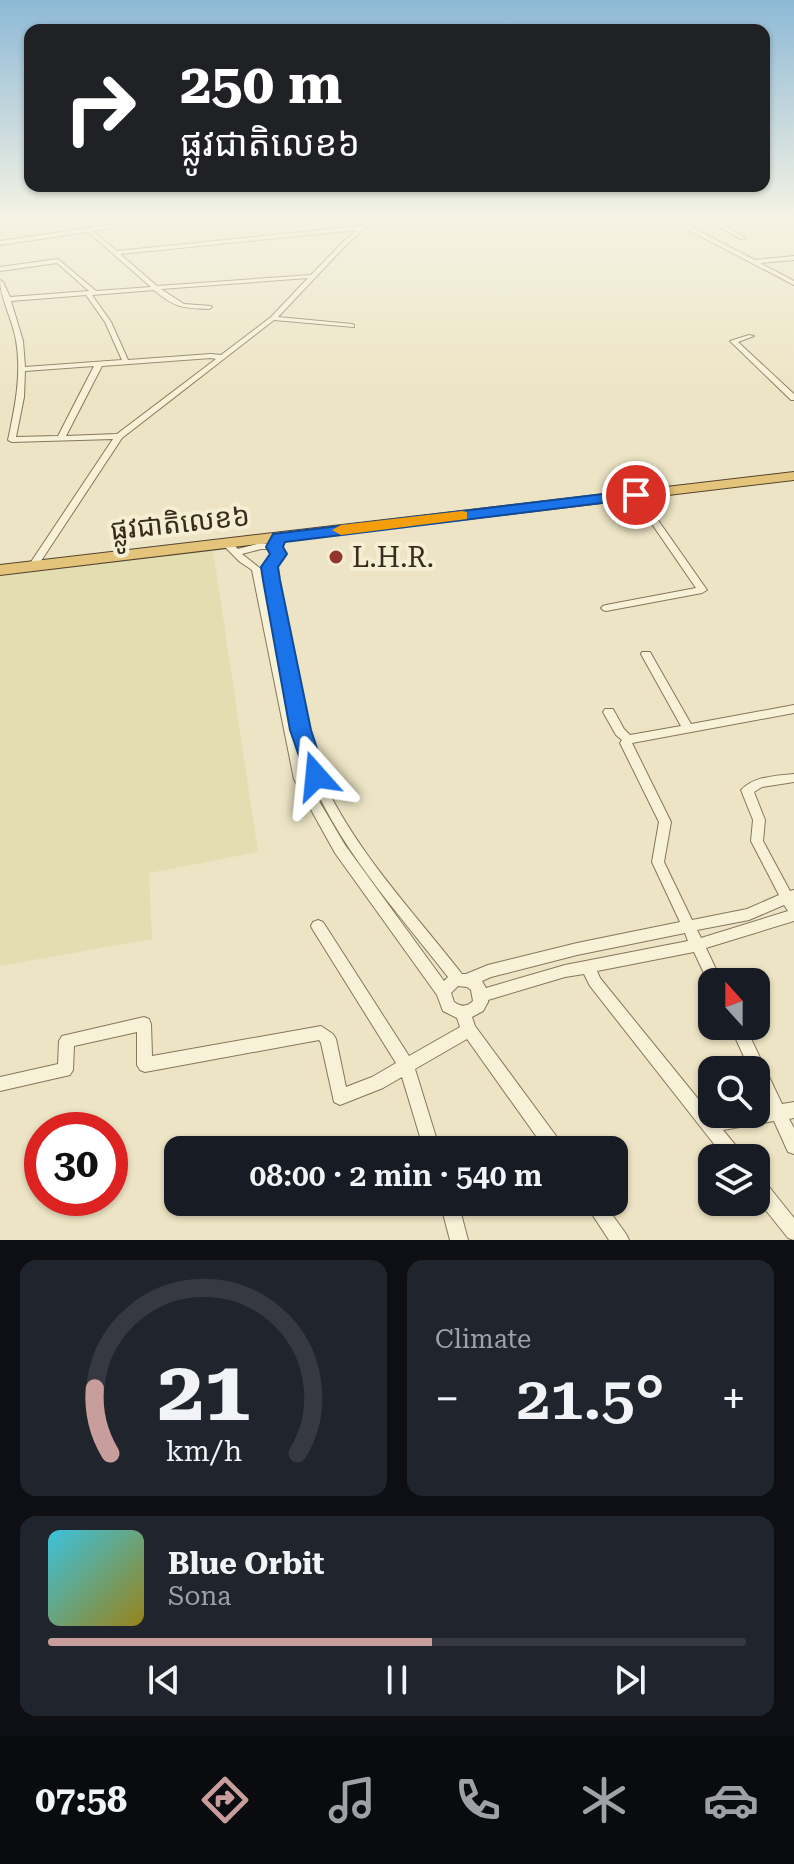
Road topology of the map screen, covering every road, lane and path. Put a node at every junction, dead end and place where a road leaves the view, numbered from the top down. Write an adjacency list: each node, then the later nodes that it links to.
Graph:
1 (73, 276): 6 (street)
2 (140, 276): 5 (street)
3 (315, 276): 5 (street); 9 (street)
4 (0, 282): 7 (street)
5 (154, 288): 6 (street); 8 (street)
6 (91, 293): 7 (street); 13 (street)
7 (8, 299): 15 (street)
8 (209, 307)
9 (273, 318): 10 (street); 12 (street)
10 (352, 326)
11 (751, 336): 16 (street)
12 (221, 357): 13 (street); 17 (street)
13 (126, 362): 14 (street)
14 (99, 364): 15 (street); 18 (street)
15 (23, 369): 18 (street)
16 (794, 398)
17 (119, 436): 18 (street); 23 (street)
18 (63, 439)
19 (794, 476): 20 (highway, ផ្លូវជាតិលេខ៦)
20 (636, 495): 21 (highway, ផ្លូវជាតិលេខ៦); 25 (street)
21 (276, 542): 22 (highway, ផ្លូវជាតិលេខ៦); 31 (street)
22 (232, 548): 23 (highway, ផ្លូវជាតិលេខ៦); 33 (street)
23 (34, 565): 24 (highway, ផ្លូវជាតិលេខ៦)
24 (0, 570)
25 (606, 608)
26 (646, 654): 29 (street)
27 (794, 709): 29 (street)
28 (609, 712): 30 (street)
29 (687, 727): 30 (street)
30 (628, 739): 35 (street)
31 (316, 776): 33 (street); 40 (street)
32 (794, 778): 34 (street)
33 (300, 779): 41 (street)
34 (793, 905): 35 (street); 37 (street)
35 (688, 925): 37 (street); 40 (street)
36 (318, 926): 46 (street)
37 (697, 945): 38 (street); 39 (street)
38 (587, 966): 42 (street); 48 (street)
39 (708, 968)
40 (464, 980): 41 (street); 42 (street)
41 (444, 992): 43 (street)
42 (482, 995): 43 (street)
43 (463, 1013): 44 (street)
44 (469, 1030): 46 (street); 52 (street)
45 (745, 1040): 49 (street)
46 (406, 1065): 47 (street); 51 (street)
47 (0, 1084)
48 (698, 1111)
49 (787, 1111): 54 (street)
50 (711, 1128): 53 (street)
51 (428, 1136)
52 (546, 1136)
53 (724, 1144)
54 (794, 1146)
55 (770, 1202): 58 (street)
56 (453, 1216): 59 (street)
57 (603, 1216): 60 (street)
58 (794, 1232)
59 (459, 1240)
60 (620, 1240)

